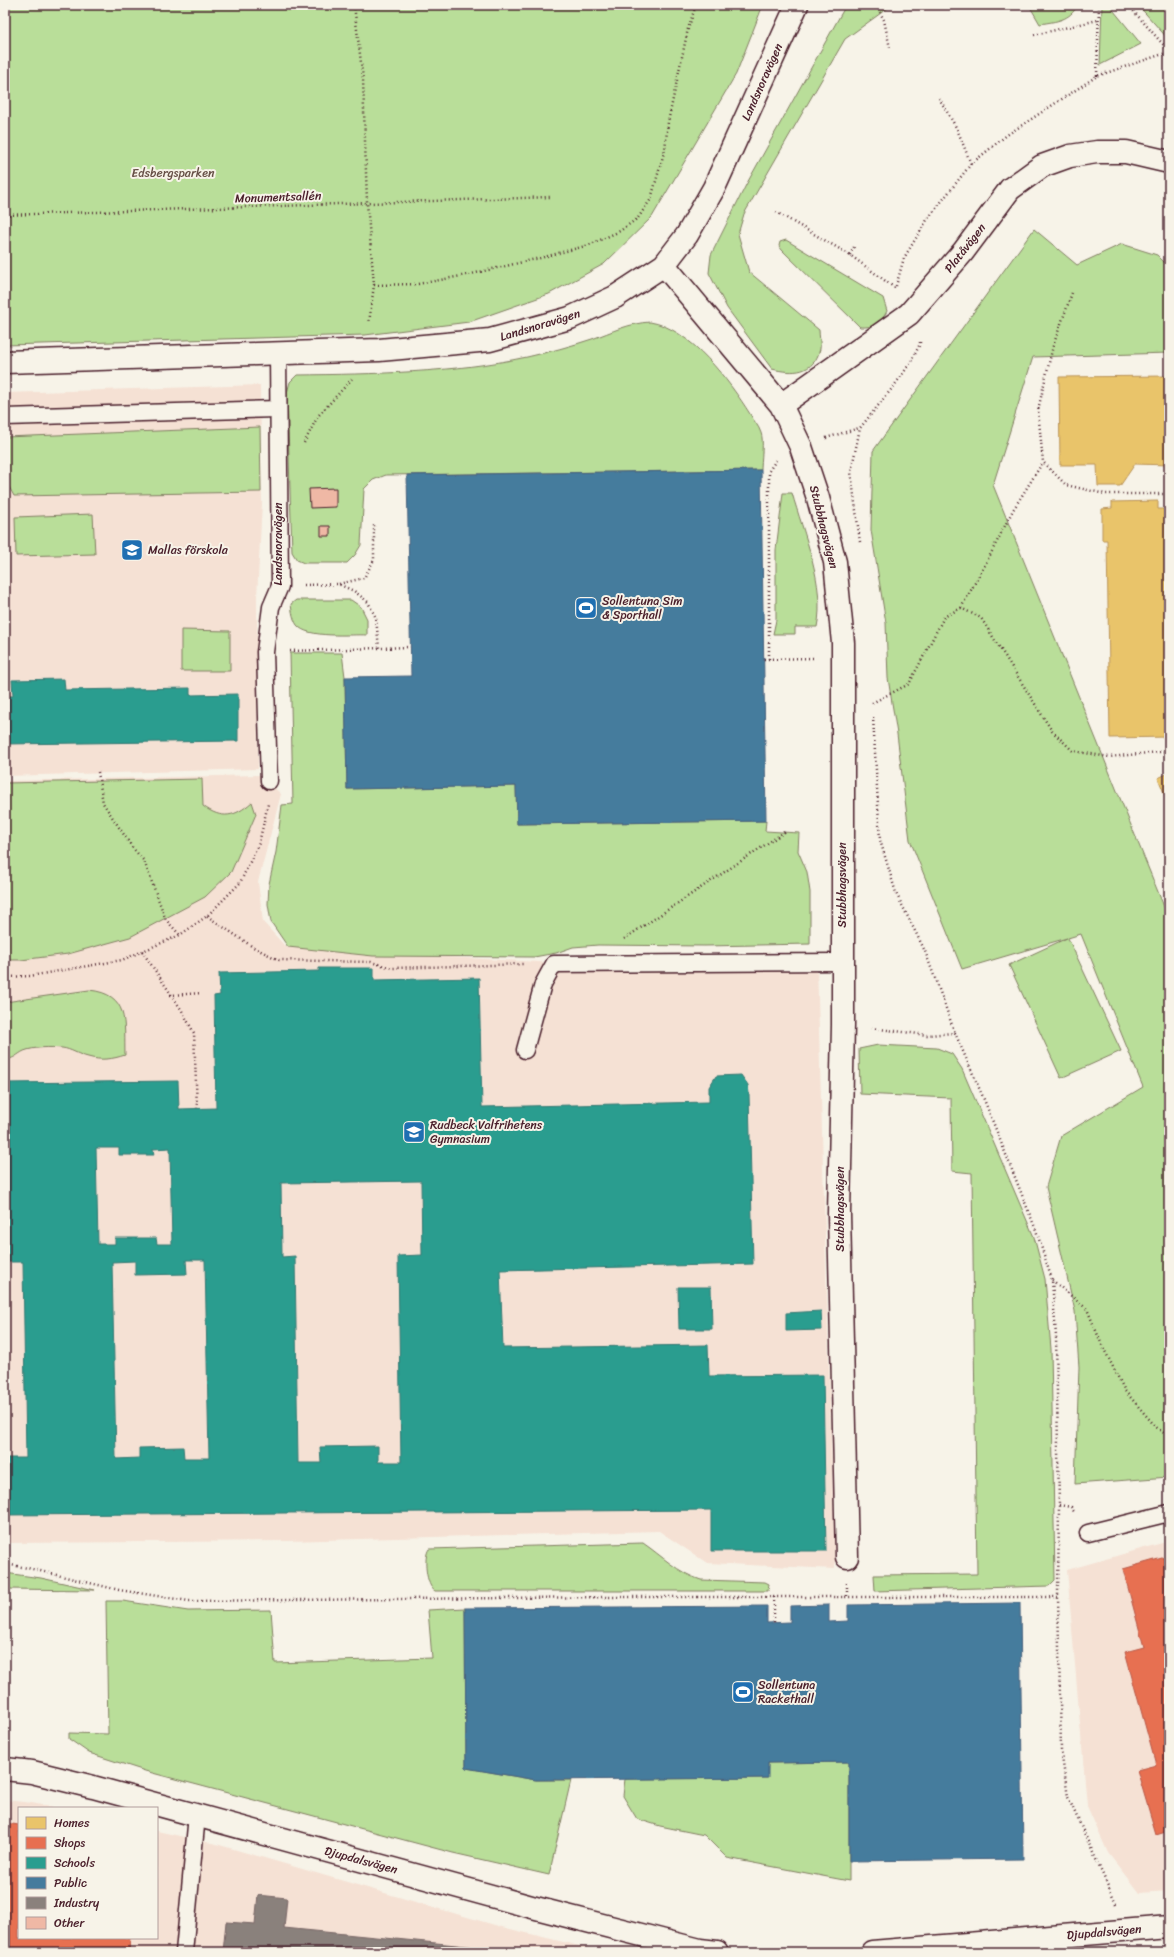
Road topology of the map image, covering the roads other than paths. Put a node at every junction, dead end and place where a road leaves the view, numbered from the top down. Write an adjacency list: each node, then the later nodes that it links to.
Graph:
1 (797, 5): 3 (street, Landsnoravägen)
2 (1169, 162): 6 (street, Platåvägen)
3 (664, 265): 4 (street, Landsnoravägen); 6 (street, Stubbhagsvägen)
4 (278, 353): 5 (street, Landsnoravägen); 7 (lane, Landsnoravägen)
5 (5, 362)
6 (781, 405): 10 (street, Stubbhagsvägen)
7 (278, 409): 8 (lane); 9 (lane, Landsnoravägen)
8 (5, 417)
9 (269, 781)
10 (842, 962): 11 (lane); 14 (street, Stubbhagsvägen)
11 (525, 1050)
12 (1169, 1513): 13 (lane)
13 (1088, 1533)
14 (847, 1557)
15 (5, 1769): 16 (street, Djupdalsvägen)
16 (197, 1815): 18 (street, Djupdalsvägen); 19 (lane)
17 (1169, 1927): 21 (street, Djupdalsvägen)
18 (695, 1950): 20 (street, Djupdalsvägen)
19 (184, 1952)
20 (717, 1952)
21 (872, 1952)

